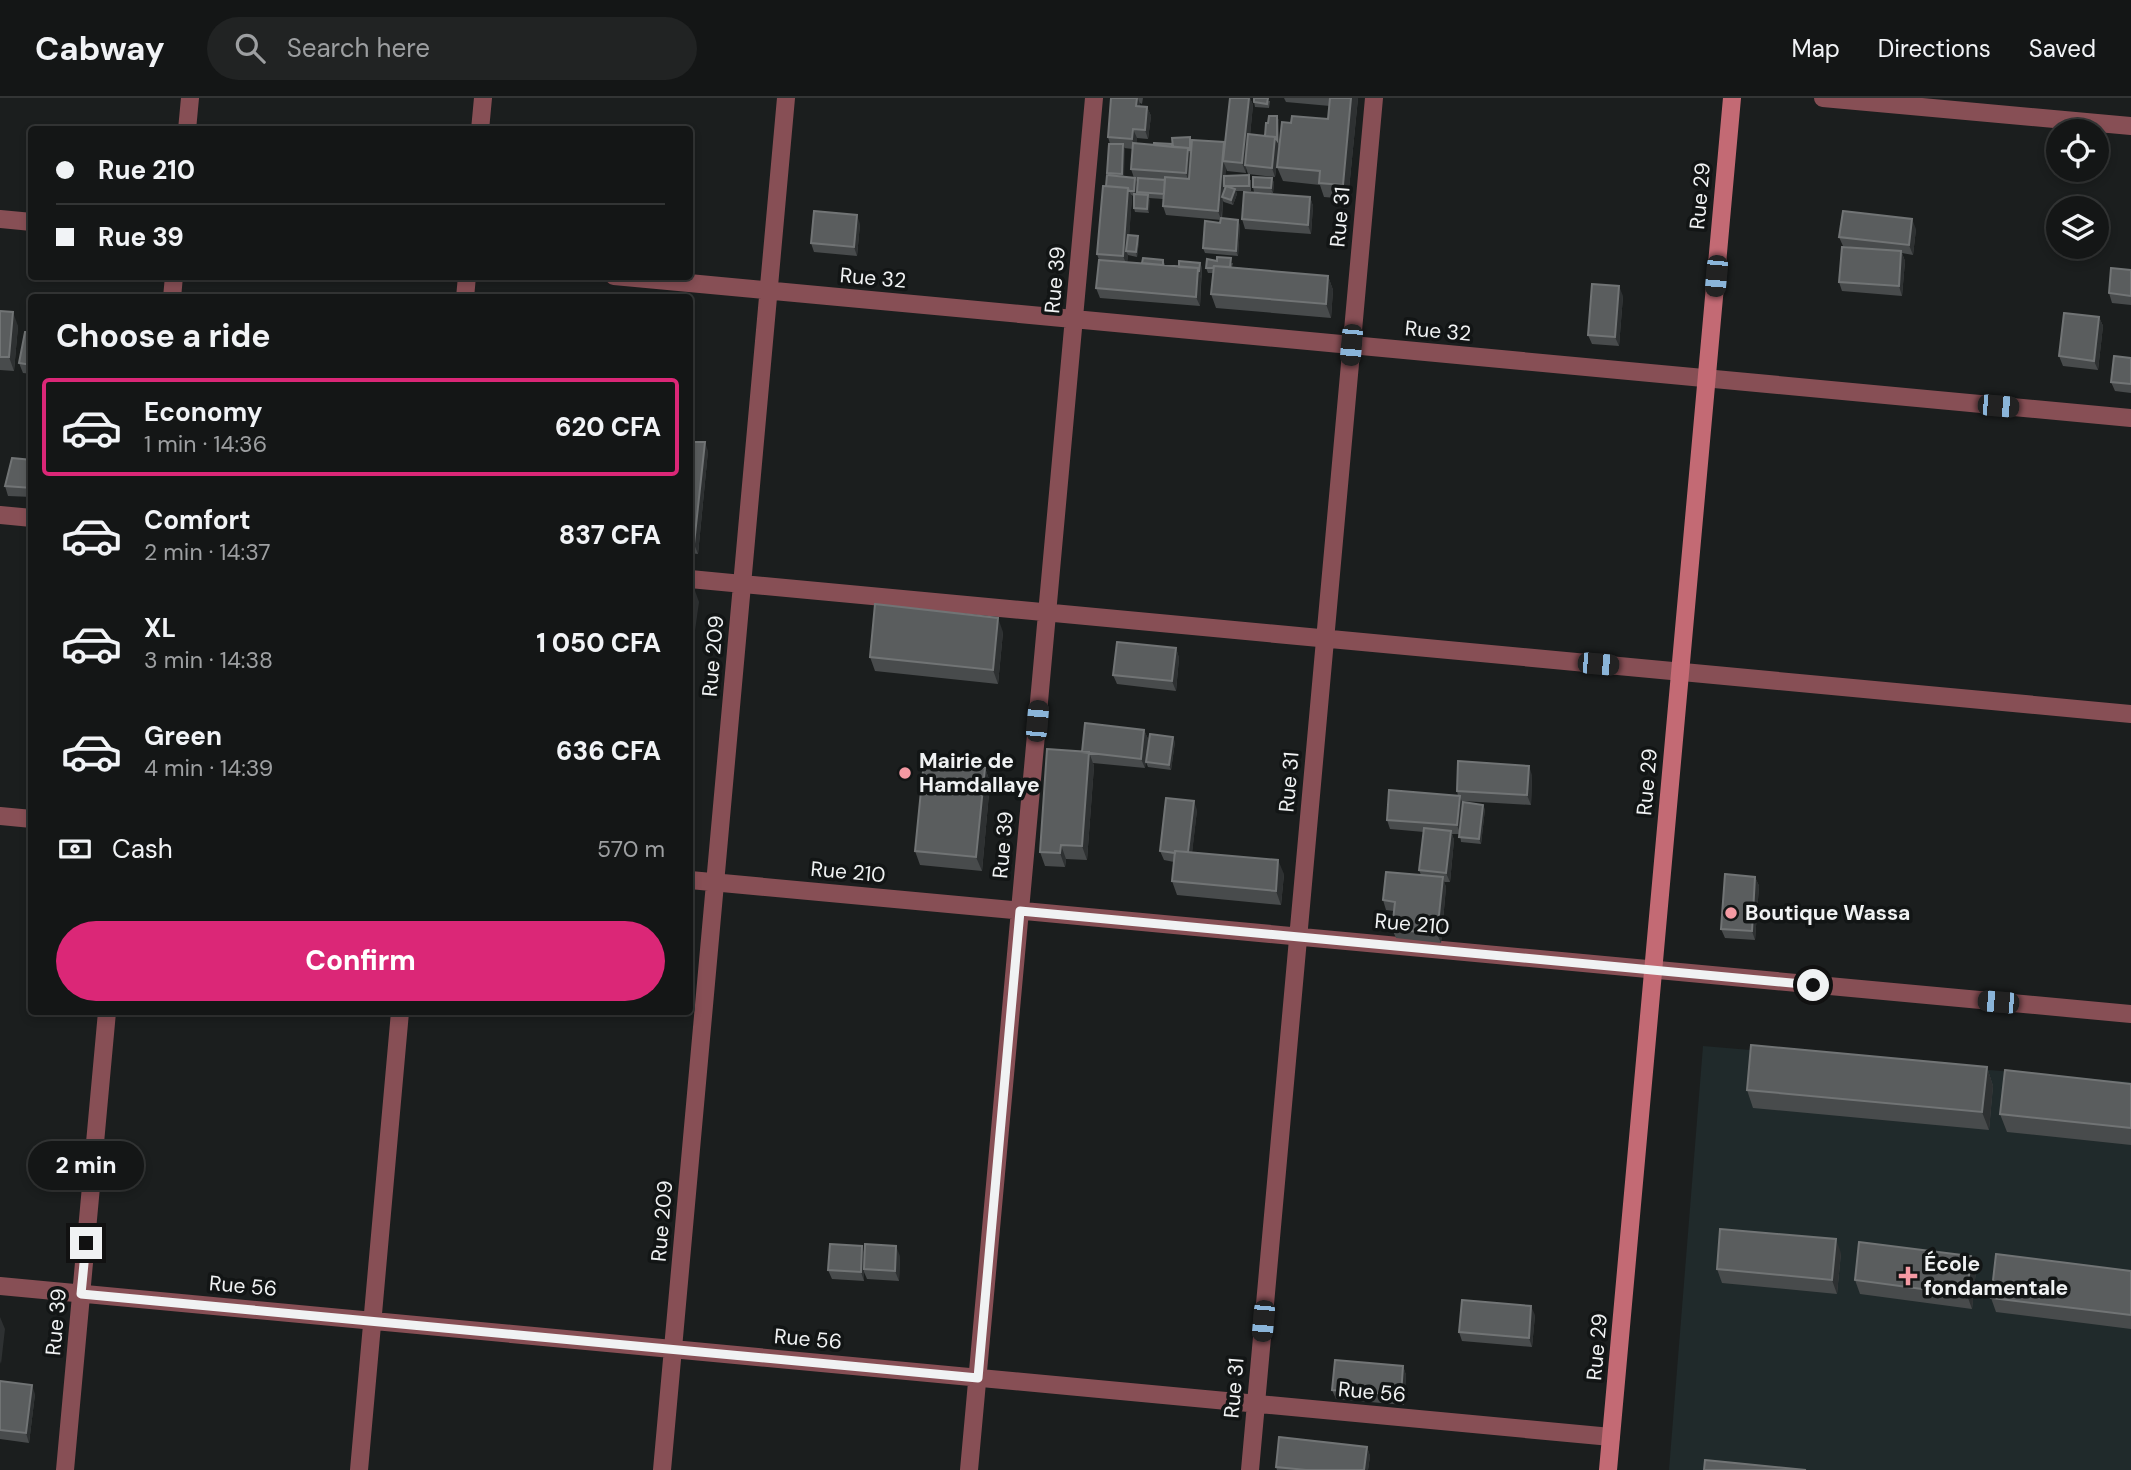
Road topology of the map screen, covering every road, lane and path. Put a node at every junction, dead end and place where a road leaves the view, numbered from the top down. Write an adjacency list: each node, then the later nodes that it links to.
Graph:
1 (190, 98): 8 (street)
2 (483, 98): 9 (street)
3 (786, 98): 14 (street, Rue 209)
4 (1094, 98): 15 (street, Rue 39)
5 (1374, 98): 16 (street, Rue 31)
6 (1732, 98): 17 (main road, Rue 29)
7 (1822, 98): 10 (street)
8 (187, 126)
9 (480, 126)
10 (2131, 126)
11 (0, 219): 12 (street)
12 (28, 222)
13 (655, 280): 14 (street, Rue 32)
14 (769, 291): 15 (street, Rue 32); 22 (street, Rue 209)
15 (1074, 319): 16 (street, Rue 32); 23 (street, Rue 39)
16 (1351, 345): 17 (street, Rue 32); 24 (street, Rue 31)
17 (1707, 379): 18 (street, Rue 32); 25 (main road, Rue 29)
18 (2131, 418)
19 (0, 515): 20 (street)
20 (28, 518)
21 (693, 579): 22 (street)
22 (742, 584): 23 (street); 30 (street, Rue 209)
23 (1047, 613): 24 (street); 31 (street, Rue 39)
24 (1325, 639): 25 (street); 32 (street, Rue 31)
25 (1680, 672): 26 (street); 33 (main road, Rue 29)
26 (2131, 714)
27 (0, 816): 28 (street)
28 (28, 819)
29 (693, 880): 30 (street, Rue 210)
30 (715, 882): 31 (street, Rue 210); 40 (street, Rue 209)
31 (1020, 911): 32 (street, Rue 210); 41 (street, Rue 39)
32 (1298, 937): 33 (street, Rue 210); 42 (street, Rue 31)
33 (1653, 970): 34 (street, Rue 210); 43 (main road, Rue 29)
34 (2131, 1014)
35 (107, 1015): 38 (street, Rue 39)
36 (400, 1015): 39 (street)
37 (0, 1286): 38 (street, Rue 56)
38 (81, 1294): 39 (street, Rue 56); 44 (street, Rue 39)
39 (372, 1321): 40 (street, Rue 56); 45 (street)
40 (673, 1349): 41 (street, Rue 56); 46 (street, Rue 209)
41 (978, 1378): 42 (street, Rue 56); 47 (street, Rue 39)
42 (1256, 1404): 43 (street, Rue 56); 48 (street, Rue 31)
43 (1611, 1437): 49 (main road, Rue 29)
44 (65, 1470)
45 (359, 1470)
46 (662, 1470)
47 (969, 1470)
48 (1250, 1470)
49 (1608, 1470)

